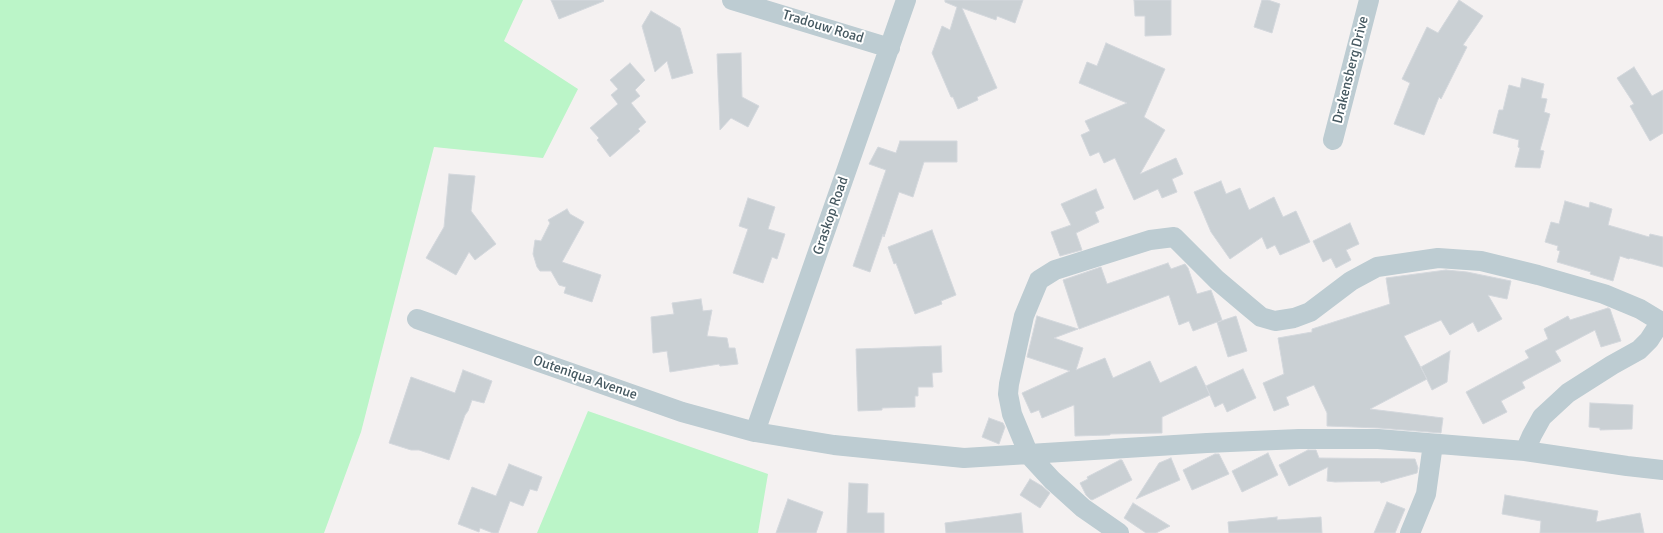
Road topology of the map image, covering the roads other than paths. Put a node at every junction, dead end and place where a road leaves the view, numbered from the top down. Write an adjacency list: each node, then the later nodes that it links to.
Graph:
1 (732, 0): 4 (street, Tradouw Road)
2 (906, 0): 4 (street, Graskop Road)
3 (1368, 0): 5 (street, Drakensberg Drive)
4 (890, 48): 8 (street, Graskop Road)
5 (1333, 140)
6 (417, 319): 8 (street, Outeniqua Avenue)
7 (1662, 323): 10 (street); 11 (street)
8 (755, 432): 11 (street, Outeniqua Avenue)
9 (1433, 444): 10 (street, Outeniqua Avenue); 11 (street, Outeniqua Avenue); 14 (street)
10 (1525, 451): 12 (street, Outeniqua Avenue)
11 (1028, 455): 13 (street)
12 (1663, 470)
13 (1119, 533)
14 (1410, 533)

